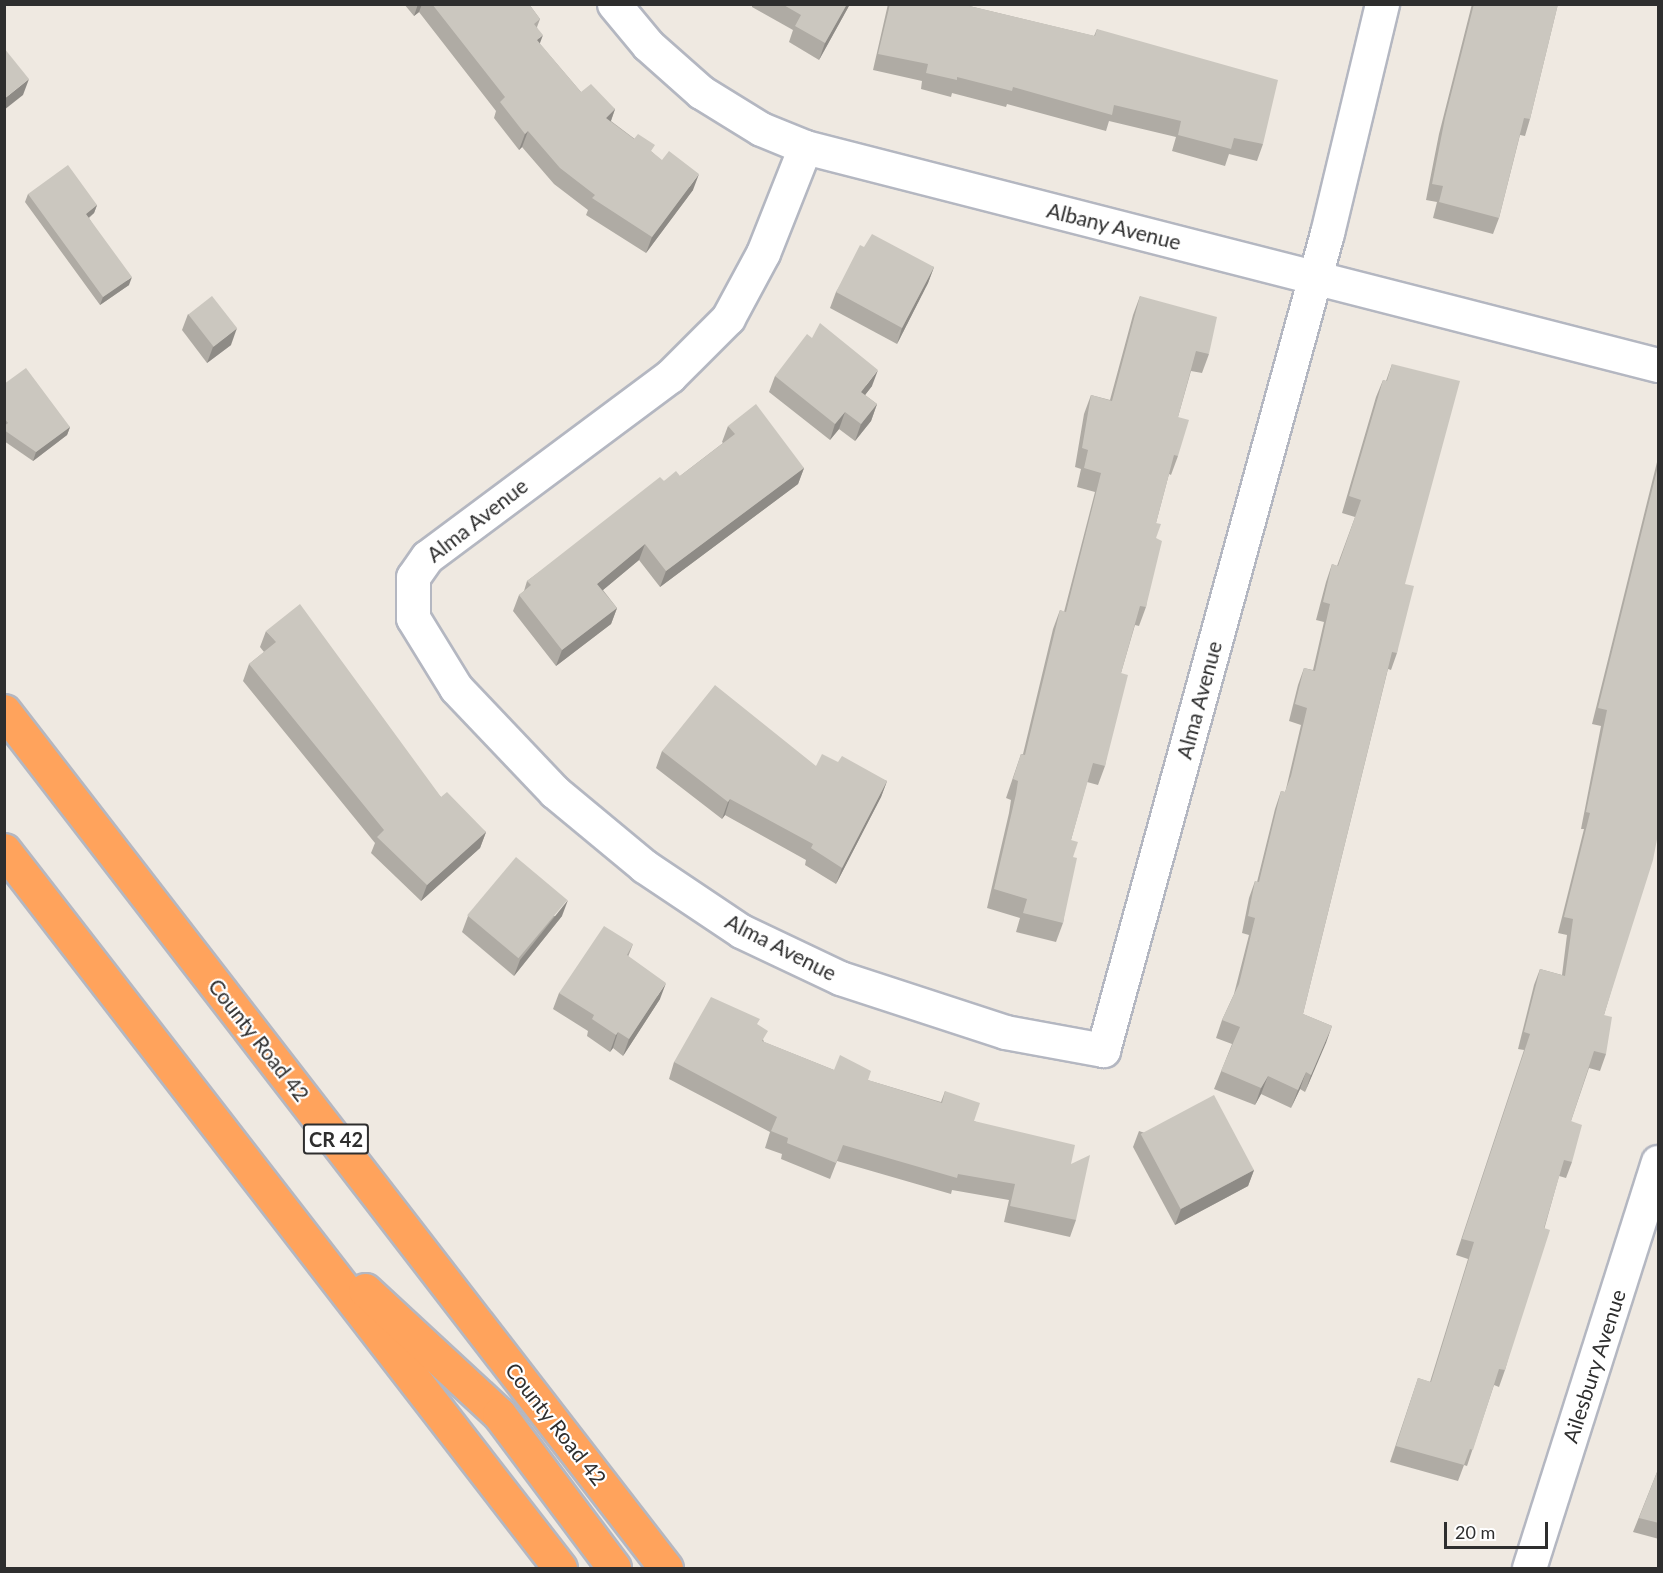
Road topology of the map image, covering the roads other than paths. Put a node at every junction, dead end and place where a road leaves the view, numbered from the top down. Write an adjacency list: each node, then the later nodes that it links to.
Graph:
1 (614, 4): 3 (street, Albany Avenue)
2 (1382, 4): 4 (street)
3 (805, 147): 4 (street, Albany Avenue); 4 (street, Alma Avenue)
4 (1315, 278): 5 (street, Albany Avenue)
5 (1659, 364)
6 (4, 711): 12 (highway, County Road 42 / CR 42)
7 (4, 850): 9 (highway)
8 (1659, 1162): 13 (street, Ailesbury Avenue)
9 (297, 1228): 10 (highway); 11 (highway)
10 (560, 1569)
11 (614, 1569)
12 (666, 1569)
13 (1529, 1569)

